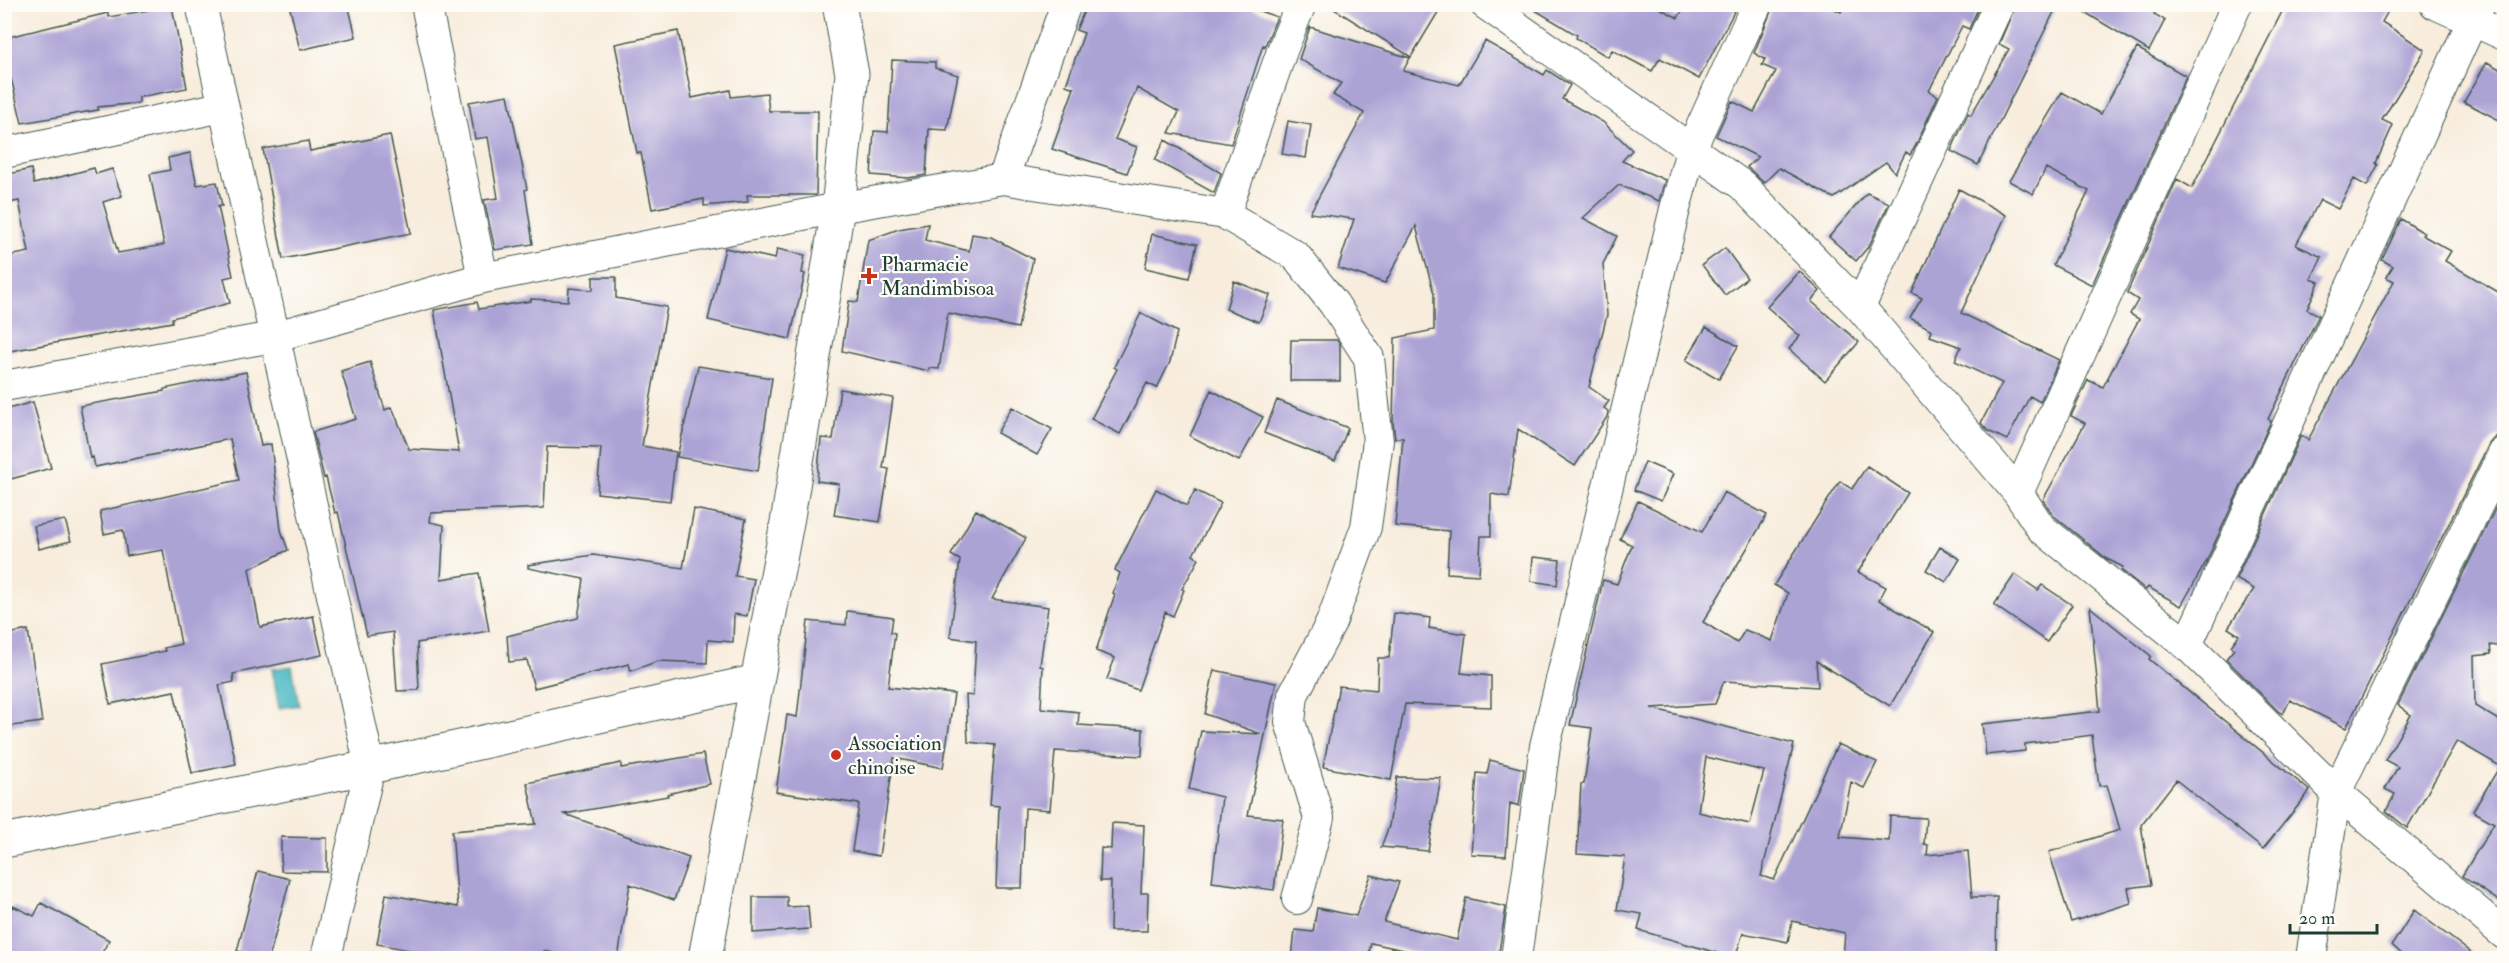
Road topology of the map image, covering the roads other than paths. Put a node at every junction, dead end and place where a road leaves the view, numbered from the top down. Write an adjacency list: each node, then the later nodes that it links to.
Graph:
1 (201, 4): 14 (street)
2 (426, 4): 20 (street)
3 (839, 4): 18 (street)
4 (1066, 4): 17 (street)
5 (1301, 4): 19 (street)
6 (1485, 4): 12 (street)
7 (1757, 4): 15 (street)
8 (1999, 4): 21 (street)
9 (2237, 4): 25 (street)
10 (2435, 4): 11 (street)
11 (2476, 13): 13 (street); 26 (street)
12 (1515, 14): 15 (street)
13 (2505, 35)
14 (222, 107): 16 (street); 22 (street)
15 (1692, 147): 21 (street); 35 (street)
16 (4, 153)
17 (1003, 179): 18 (street); 19 (street)
18 (838, 208): 20 (street); 27 (street)
19 (1225, 214): 31 (street)
20 (483, 278): 22 (street)
21 (1860, 307): 25 (street)
22 (273, 337): 23 (street); 28 (street)
23 (4, 386)
24 (2505, 452): 29 (street)
25 (2018, 493): 26 (street)
26 (2187, 645): 29 (street)
27 (757, 681): 28 (street); 34 (street)
28 (370, 768): 30 (street); 33 (street)
29 (2336, 792): 32 (street); 36 (street)
30 (4, 841)
31 (1297, 899)
32 (2505, 934)
33 (326, 958)
34 (705, 958)
35 (1516, 958)
36 (2311, 958)

